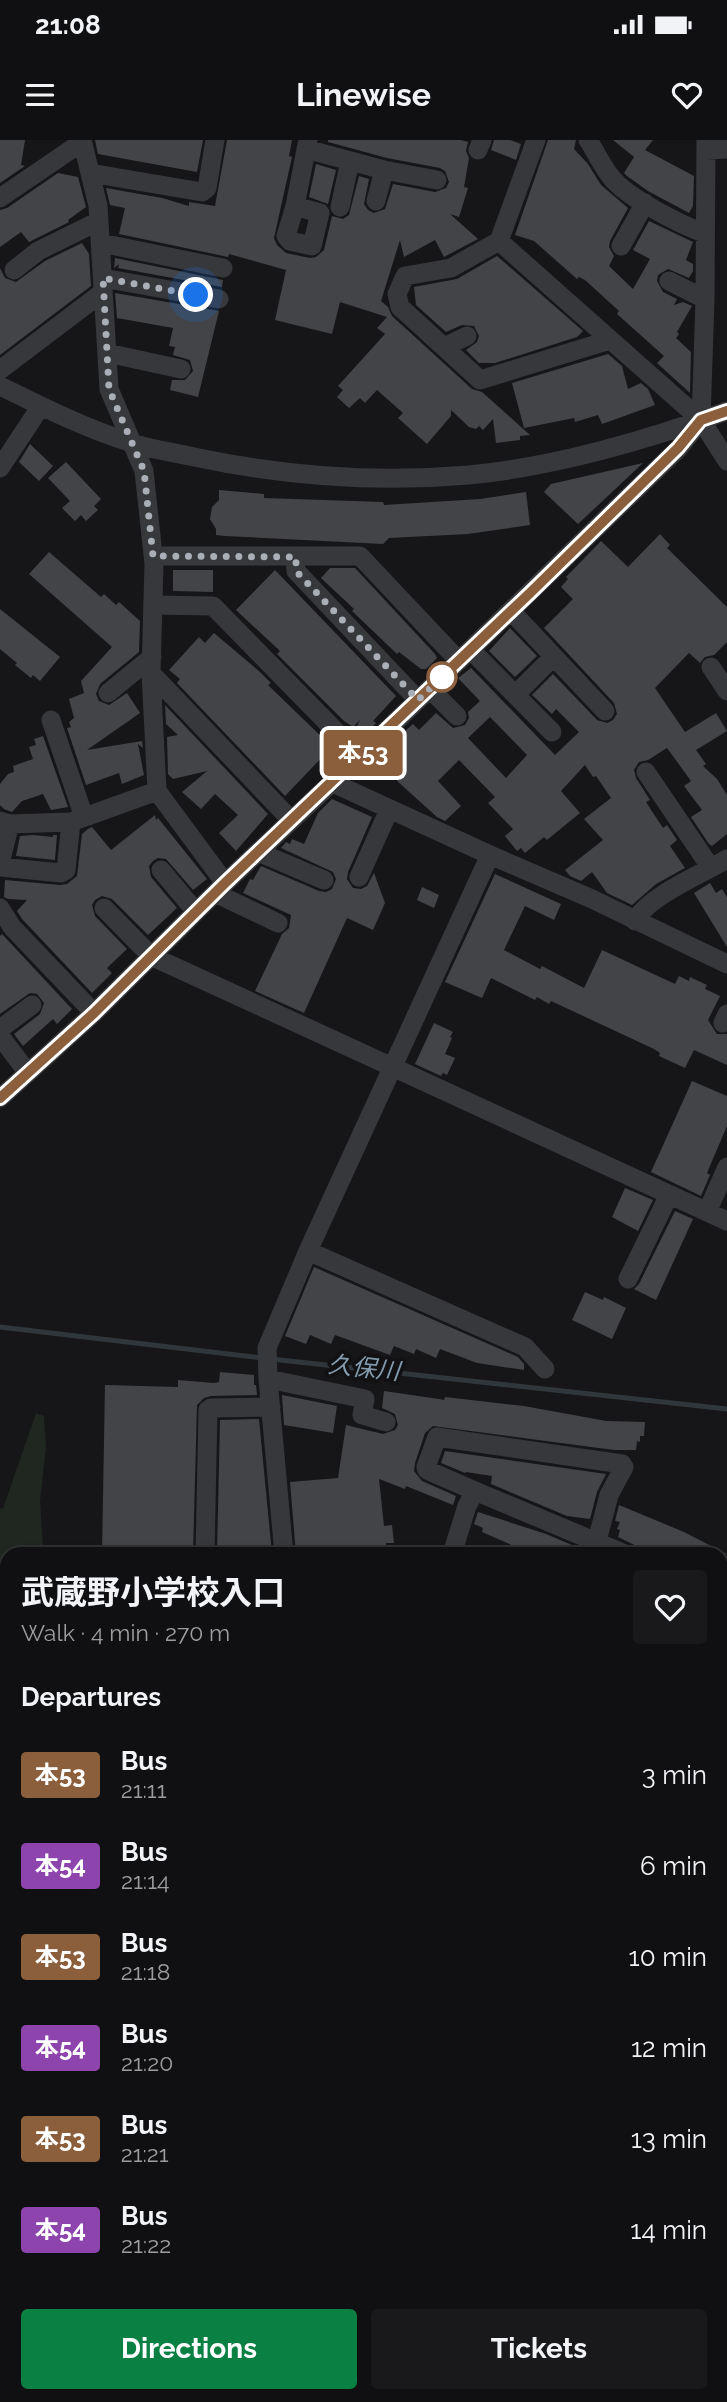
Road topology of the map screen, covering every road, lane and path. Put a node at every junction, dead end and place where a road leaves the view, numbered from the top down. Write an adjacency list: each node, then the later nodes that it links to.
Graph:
1 (215, 140): 10 (street)
2 (536, 140): 19 (street)
3 (588, 140): 14 (street)
4 (82, 141): 10 (street); 12 (street)
5 (307, 145): 8 (street); 15 (street)
6 (706, 145): 7 (street); 18 (street)
7 (727, 149)
8 (350, 161): 9 (street); 16 (street)
9 (384, 170): 11 (street); 13 (street)
10 (90, 173): 17 (street)
11 (437, 180)
12 (0, 198)
13 (376, 201)
14 (645, 203): 18 (street); 21 (street)
15 (295, 206)
16 (340, 207)
17 (99, 222): 20 (street); 23 (street)
18 (704, 233): 27 (street)
19 (499, 241): 29 (street); 30 (street)
20 (101, 243): 22 (street); 25 (street)
21 (621, 246)
22 (223, 268)
23 (13, 270)
24 (669, 281): 27 (street)
25 (103, 285): 26 (street); 31 (street); 33 (street)
26 (219, 299)
27 (705, 299): 37 (street)
28 (467, 336): 30 (street)
29 (610, 340): 30 (street); 37 (street)
30 (444, 347)
31 (107, 353): 32 (street); 38 (street)
32 (181, 369)
33 (0, 370)
34 (0, 386): 35 (street)
35 (41, 406): 38 (street); 40 (street)
36 (727, 411): 37 (street)
37 (701, 420): 38 (street); 39 (street); 44 (street)
38 (132, 443): 41 (street)
39 (727, 461)
40 (2, 462)
41 (153, 556): 42 (street); 43 (street)
42 (296, 557): 45 (street); 51 (street)
43 (153, 605): 47 (street); 57 (street)
44 (511, 611): 45 (street); 46 (street)
45 (465, 655): 51 (street); 52 (street)
46 (554, 657): 52 (street); 53 (street)
47 (152, 665): 50 (street); 60 (street); 63 (street)
48 (711, 667): 49 (street)
49 (727, 691)
50 (108, 693)
51 (424, 694): 54 (street); 57 (street)
52 (516, 694): 56 (street)
53 (604, 711)
54 (457, 716)
55 (51, 720): 62 (street)
56 (552, 732)
57 (359, 756): 59 (street)
58 (646, 772): 67 (street)
59 (331, 782): 61 (street); 63 (street)
60 (157, 791): 62 (street); 72 (street)
61 (389, 810): 66 (street); 70 (street)
62 (78, 820): 64 (street); 68 (street)
63 (290, 820): 65 (street)
64 (5, 823): 68 (street)
65 (258, 852): 71 (street); 72 (street)
66 (490, 855): 76 (street); 84 (street)
67 (719, 864): 76 (street)
68 (0, 865)
69 (161, 870): 75 (street)
70 (359, 877)
71 (324, 880)
72 (220, 888): 75 (street); 77 (street)
73 (0, 908): 81 (street)
74 (104, 908): 78 (street)
75 (196, 912): 78 (street)
76 (635, 922): 79 (street)
77 (278, 923)
78 (151, 956): 81 (street); 84 (street)
79 (727, 964)
80 (32, 1005): 82 (street)
81 (94, 1013): 85 (street)
82 (0, 1029)
83 (0, 1037): 85 (street)
84 (393, 1069): 88 (street); 91 (street)
85 (28, 1073): 86 (street)
86 (0, 1098)
87 (727, 1167): 89 (street)
88 (669, 1195): 89 (street); 92 (street)
89 (707, 1212): 90 (street)
90 (727, 1221)
91 (308, 1251): 93 (street); 94 (street)
92 (628, 1279)
93 (267, 1364): 95 (street); 96 (street)
94 (545, 1369)
95 (271, 1407): 99 (street); 100 (street)
96 (386, 1422)
97 (475, 1491): 98 (street); 98 (street); 101 (street)
98 (597, 1541): 102 (street)
99 (205, 1547)
100 (283, 1547)
101 (454, 1547)
102 (610, 1547)

